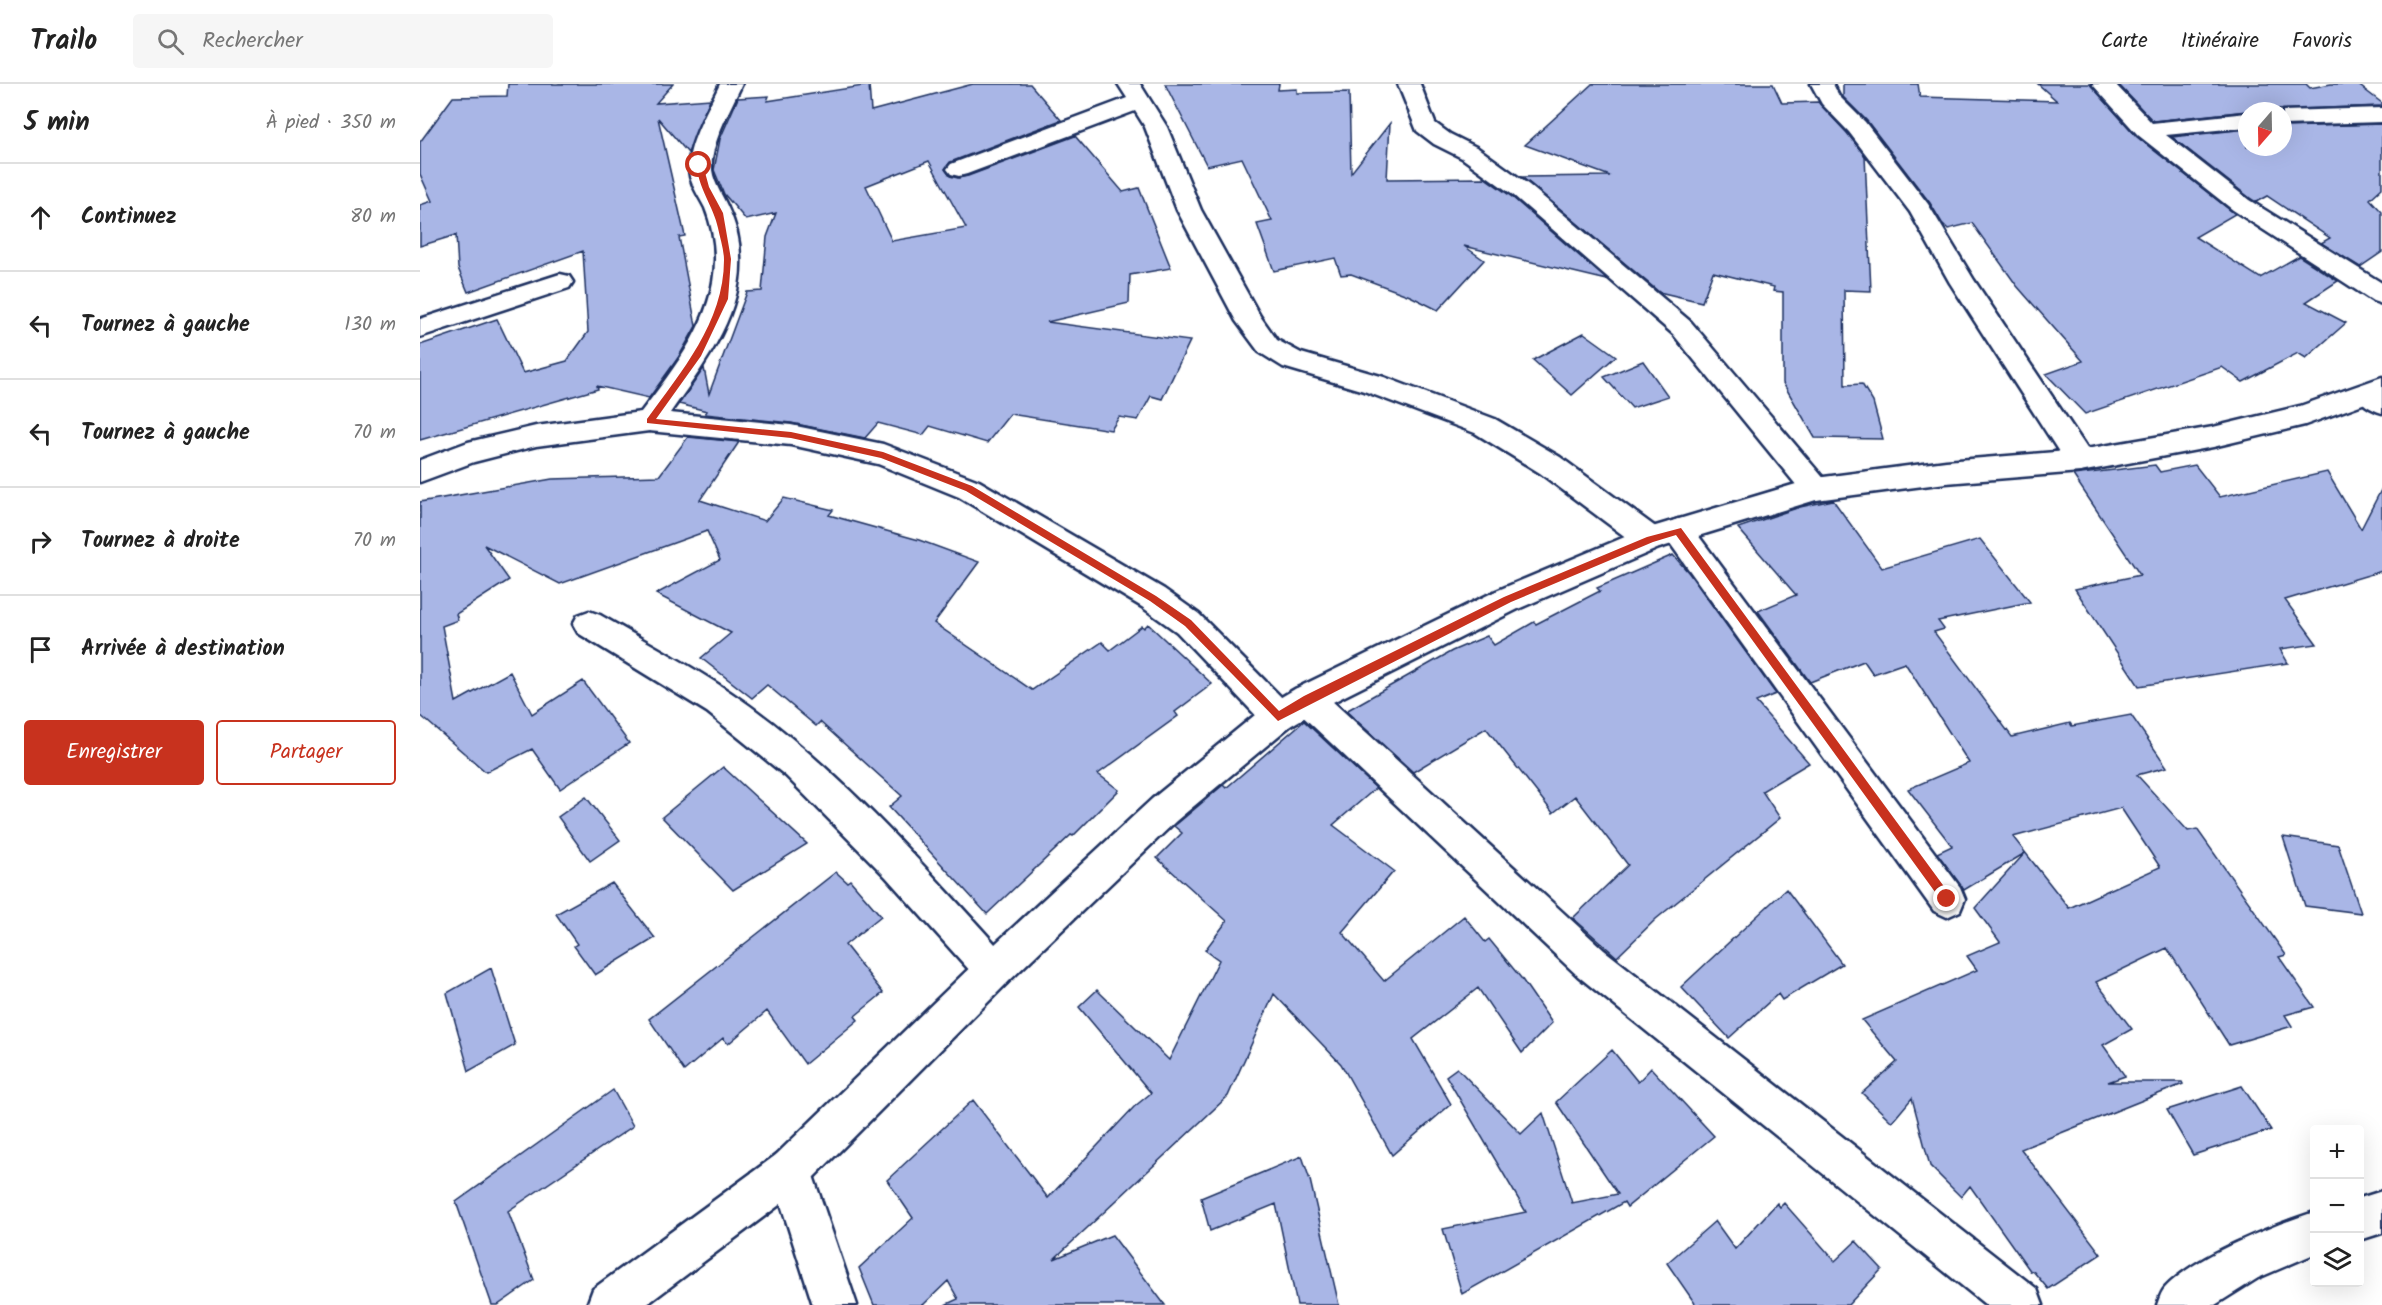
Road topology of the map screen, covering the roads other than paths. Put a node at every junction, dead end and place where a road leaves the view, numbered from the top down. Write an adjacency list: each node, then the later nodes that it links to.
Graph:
1 (731, 84): 15 (street)
2 (1409, 84): 18 (street)
3 (1822, 84): 16 (street)
4 (2103, 84): 9 (street)
5 (1134, 92): 10 (street); 19 (street)
6 (2382, 115): 7 (street)
7 (2292, 118)
8 (2238, 121): 9 (street)
9 (2146, 130): 12 (street)
10 (959, 169)
11 (560, 282): 13 (street)
12 (2382, 295)
13 (420, 328)
14 (2378, 394): 16 (street)
15 (650, 421): 17 (street); 21 (street)
16 (2080, 461): 18 (street)
17 (420, 471)
18 (1816, 489): 19 (street)
19 (1664, 535): 21 (street); 22 (street)
20 (589, 624): 23 (street)
21 (1293, 708): 23 (street); 30 (street)
22 (1947, 899)
23 (994, 970): 24 (street)
24 (791, 1170): 28 (street); 29 (street)
25 (2382, 1212): 26 (street)
26 (2364, 1218)
27 (2310, 1234): 31 (street)
28 (609, 1305)
29 (836, 1305)
30 (2021, 1305)
31 (2179, 1305)

